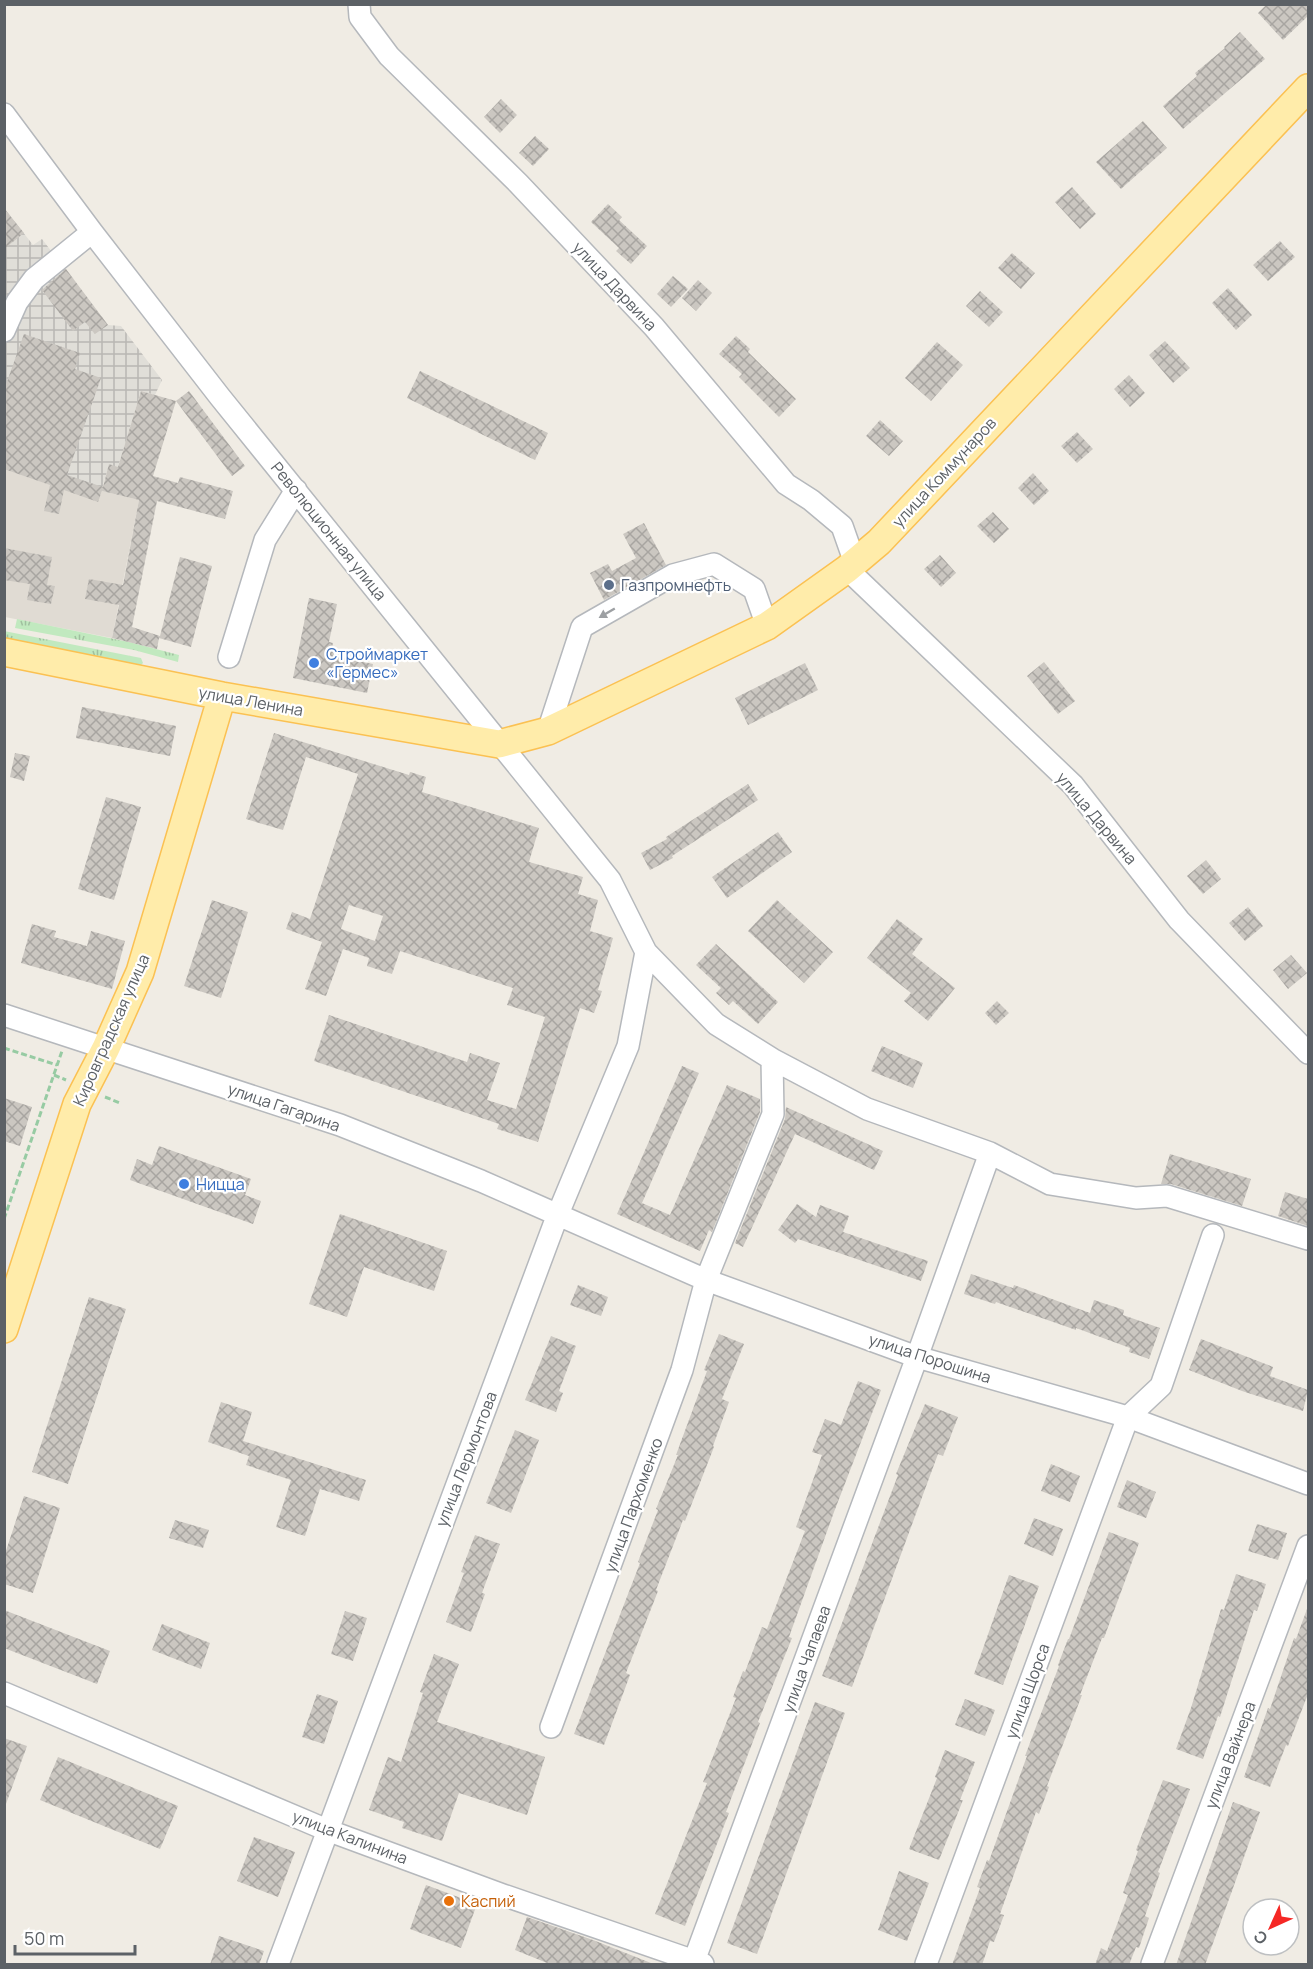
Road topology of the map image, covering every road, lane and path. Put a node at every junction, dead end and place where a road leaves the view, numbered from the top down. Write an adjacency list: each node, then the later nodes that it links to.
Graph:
1 (359, 11): 7 (street, улица Дарвина)
2 (1308, 88): 7 (main road, улица Коммунаров)
3 (4, 114): 4 (street, Революционная улица)
4 (92, 232): 5 (street); 6 (street, Революционная улица)
5 (6, 320)
6 (296, 490): 10 (street); 13 (street, Революционная улица)
7 (851, 566): 8 (main road, улица Коммунаров); 19 (street, улица Дарвина)
8 (767, 626): 12 (main road, улица Коммунаров); 12 (street, one-way to 12)
9 (4, 652): 11 (main road, улица Ленина)
10 (229, 657)
11 (222, 696): 13 (main road, улица Ленина); 18 (main road, Кировградская улица)
12 (548, 731): 13 (main road, улица Коммунаров)
13 (499, 744): 14 (street, Революционная улица)
14 (646, 952): 20 (street, Революционная улица); 23 (street, улица Лермонтова)
15 (4, 1015): 16 (street, улица Гагарина)
16 (67, 1035): 18 (street, улица Гагарина); 21 (path)
17 (4, 1048): 21 (path)
18 (106, 1048): 23 (street, улица Гагарина); 28 (main road, Кировградская улица)
19 (1308, 1053)
20 (772, 1059): 22 (street, Революционная улица); 27 (street, улица Пархоменко)
21 (57, 1065): 24 (path)
22 (990, 1153): 26 (street, Революционная улица); 29 (street, улица Чапаева)
23 (558, 1214): 27 (street, улица Порошина); 35 (street, улица Лермонтова)
24 (4, 1219)
25 (1213, 1235): 30 (street)
26 (1308, 1239)
27 (706, 1280): 29 (street, улица Порошина); 34 (street, улица Пархоменко)
28 (4, 1329)
29 (917, 1357): 30 (street, улица Порошина); 36 (street, улица Чапаева)
30 (1128, 1418): 31 (street, улица Порошина); 38 (street, улица Щорса)
31 (1308, 1484)
32 (1308, 1546): 39 (street, улица Вайнера)
33 (4, 1693): 35 (street, улица Калинина)
34 (551, 1727)
35 (327, 1830): 36 (street, улица Калинина); 37 (street, улица Лермонтова)
36 (699, 1963)
37 (278, 1965)
38 (926, 1965)
39 (1152, 1965)

